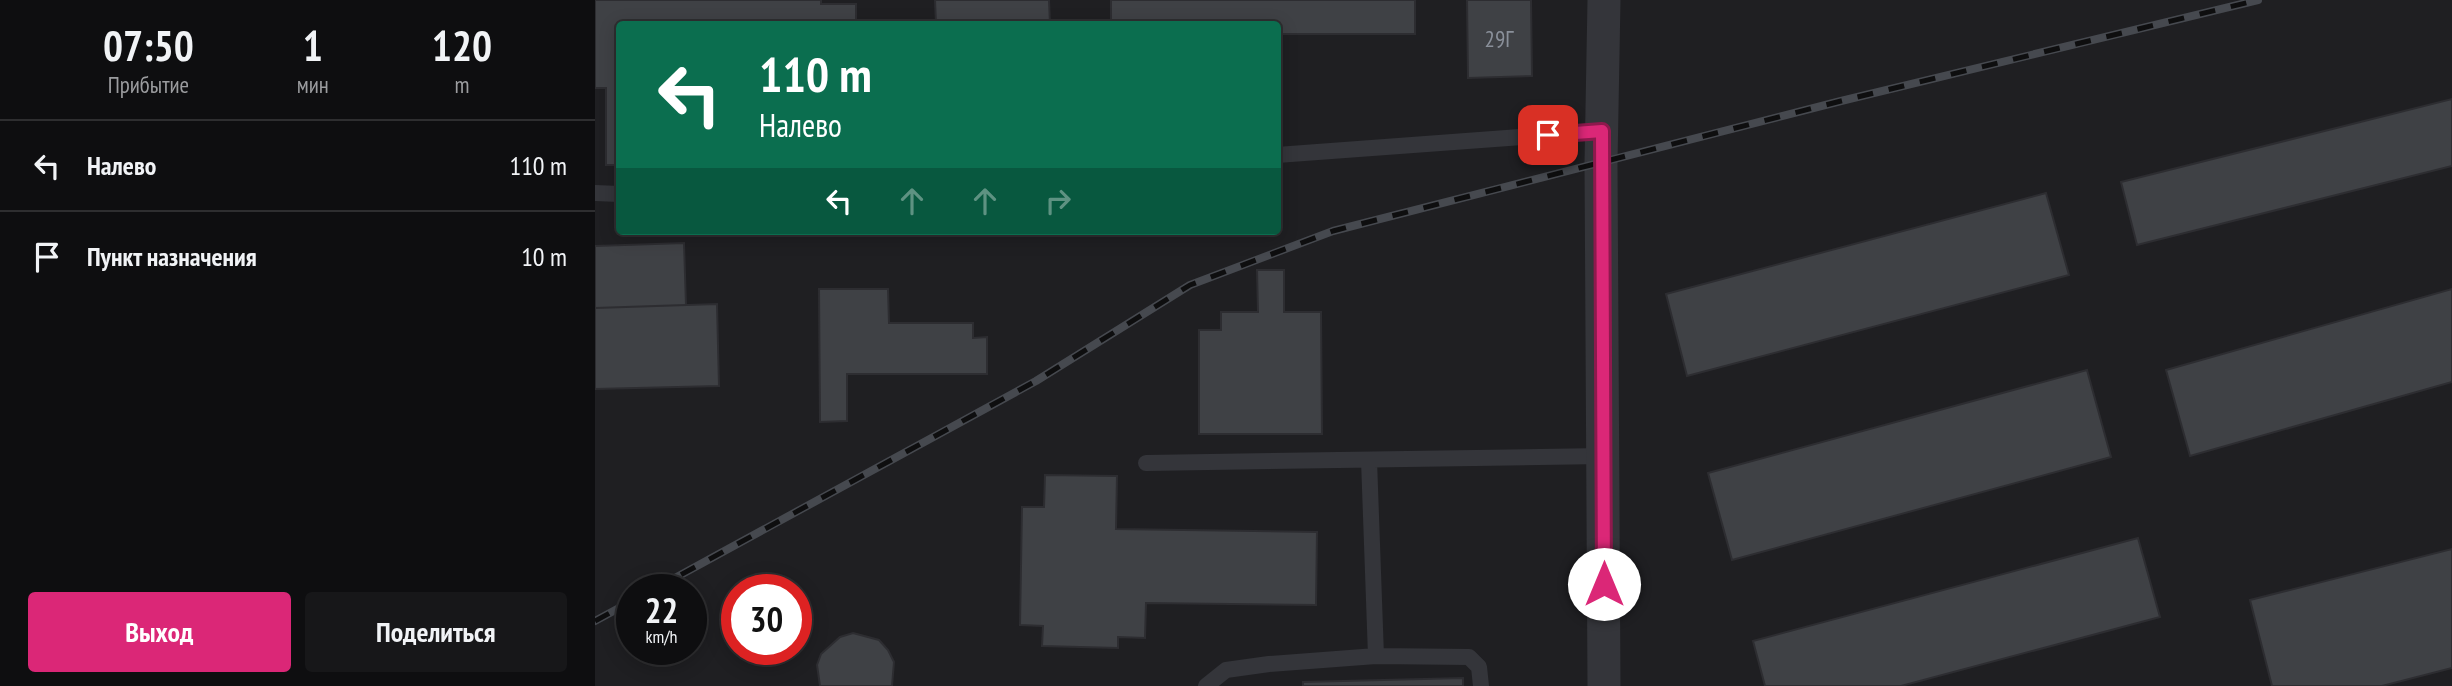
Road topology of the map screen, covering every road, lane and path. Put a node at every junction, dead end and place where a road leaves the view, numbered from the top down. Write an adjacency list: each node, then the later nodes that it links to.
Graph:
1 (1604, 0): 2 (street)
2 (1602, 131): 3 (lane); 6 (street)
3 (1281, 155)
4 (595, 194): 5 (lane)
5 (616, 194)
6 (1603, 456): 7 (lane); 12 (street)
7 (1369, 460): 8 (lane); 9 (lane)
8 (1146, 463)
9 (1375, 656): 10 (lane); 11 (lane)
10 (1206, 686)
11 (1481, 686)
12 (1604, 686)

